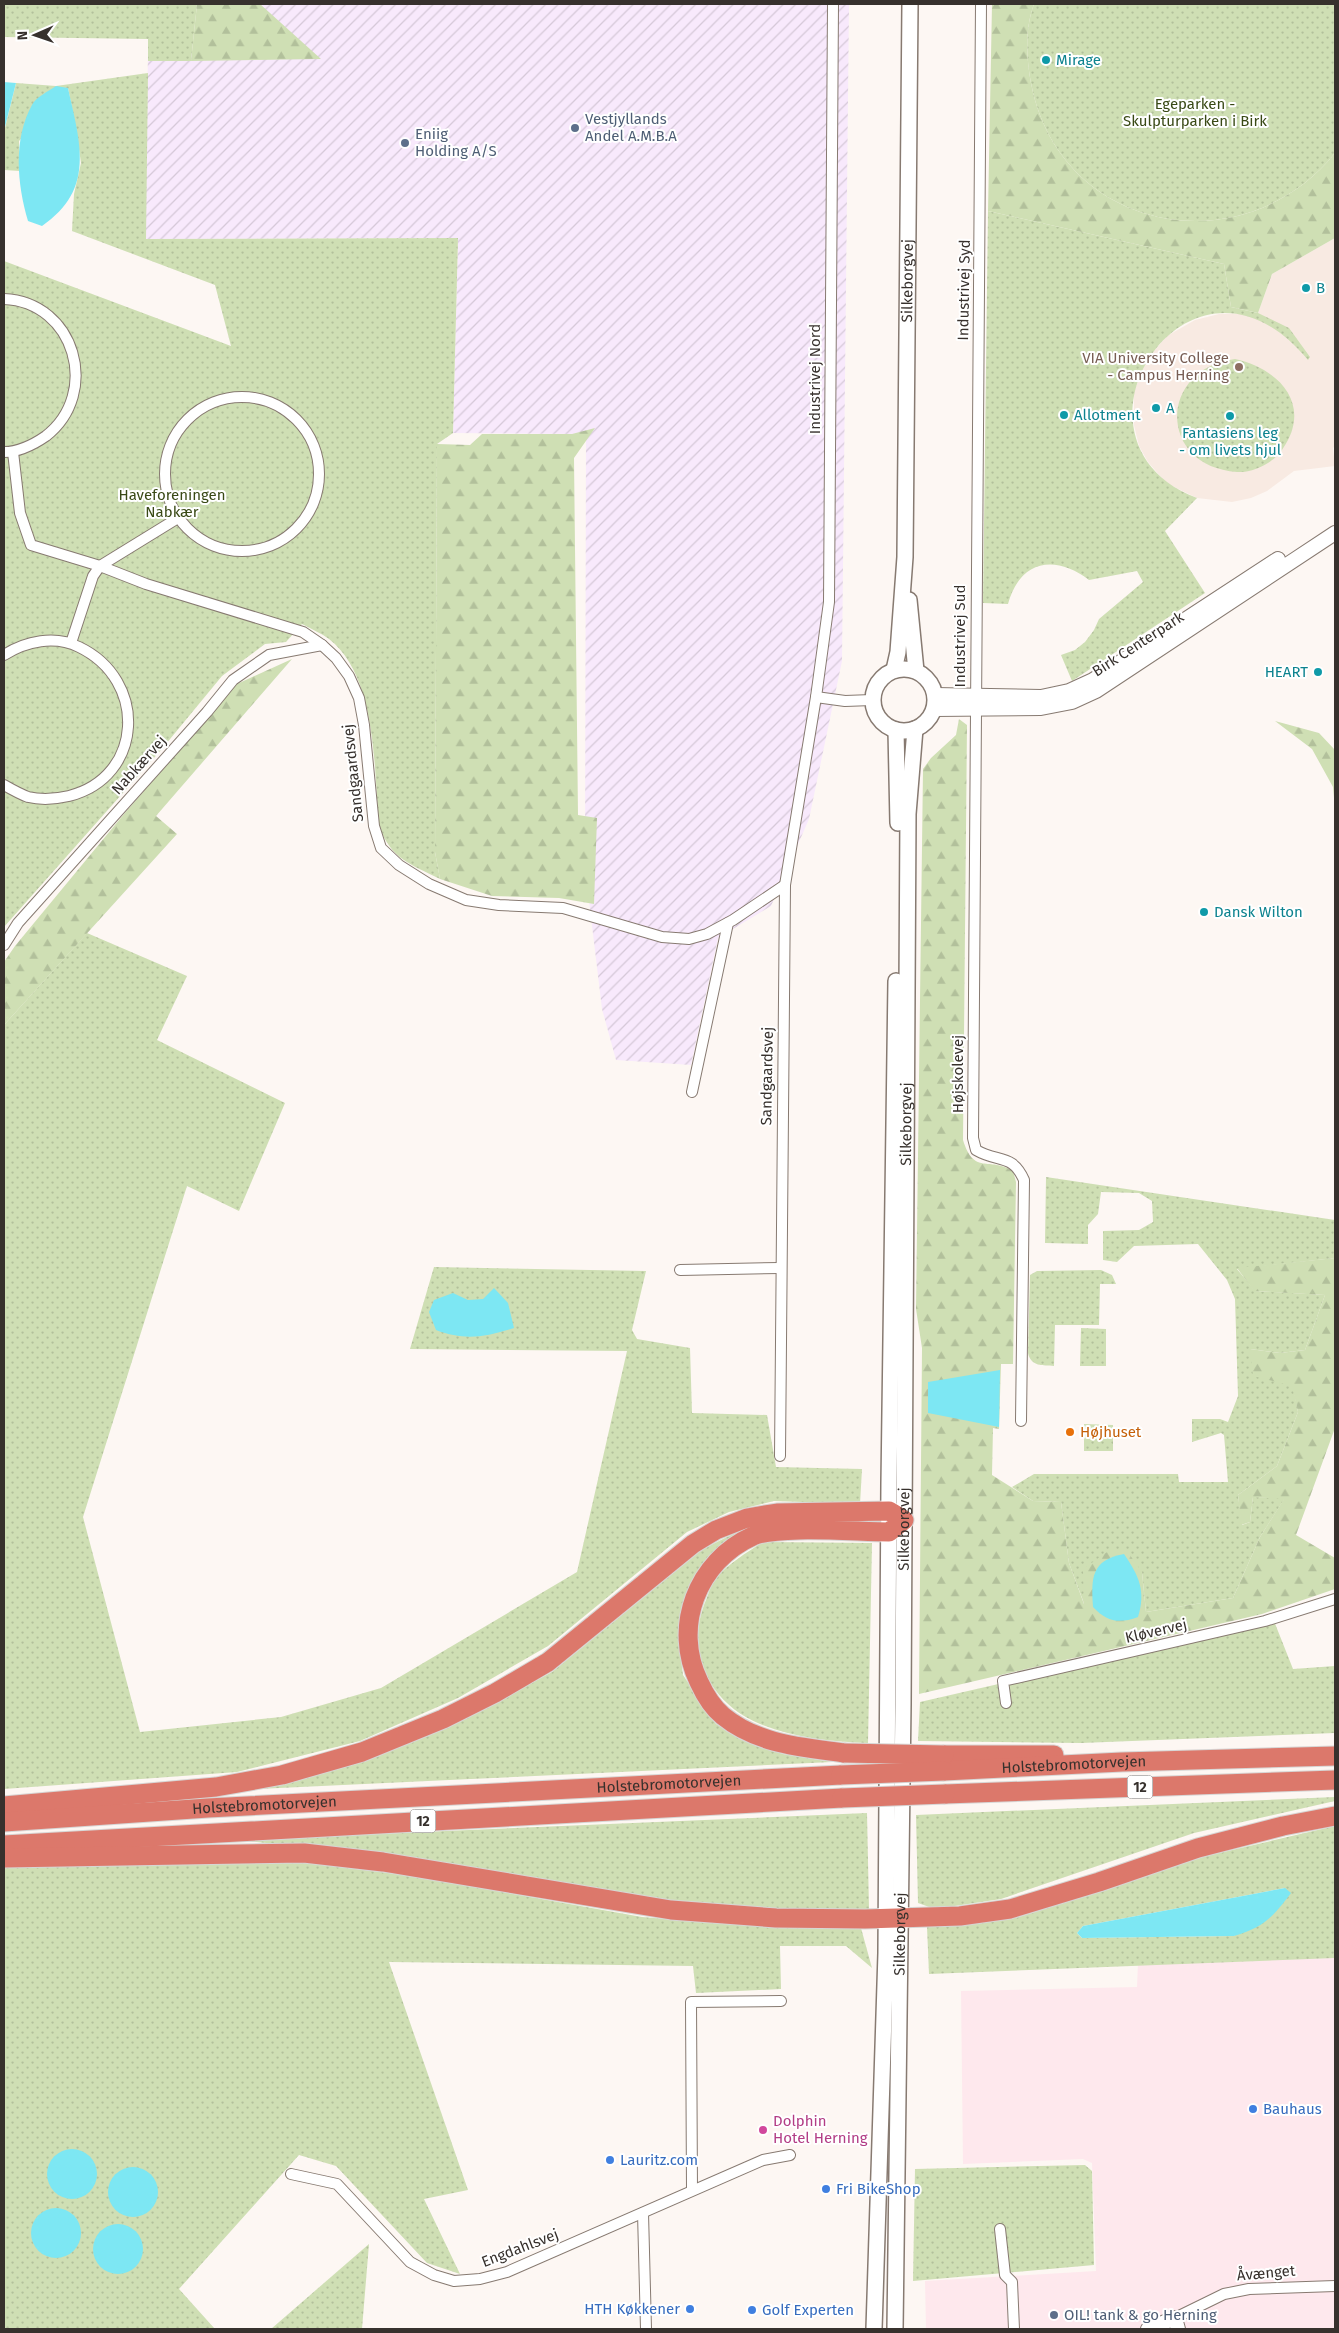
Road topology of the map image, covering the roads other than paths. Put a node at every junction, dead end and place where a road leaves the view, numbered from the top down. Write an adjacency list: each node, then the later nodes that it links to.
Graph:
1 (833, 4): 17 (street, Industrivej Nord)
2 (910, 4): 9 (main road, Silkeborgvej)
3 (981, 4): 11 (street, Industrivej Syd)
4 (4, 299): 5 (street)
5 (8, 452): 10 (street, Sandgaardsvej)
6 (178, 518): 6 (street); 10 (street)
7 (1335, 522): 20 (street, Birk Centerpark)
8 (1335, 533): 20 (street, Birk Centerpark)
9 (905, 557): 15 (main road, Silkeborgvej); 16 (main road, Silkeborgvej)
10 (100, 566): 12 (street); 13 (street, Sandgaardsvej)
11 (976, 576): 20 (street, Industrivej Sud)
12 (71, 643): 14 (street); 23 (street)
13 (322, 645): 25 (street, Sandgaardsvej); 26 (street, Nabkærvej)
14 (4, 656)
15 (894, 670): 16 (main road); 18 (main road)
16 (916, 671): 19 (main road)
17 (816, 697): 18 (street); 24 (street, Sandgaardsvej)
18 (872, 700): 22 (main road)
19 (934, 702): 20 (street, Birk Centerpark); 21 (main road)
20 (976, 703): 30 (street, Højskolevej)
21 (915, 729): 22 (main road); 32 (main road, Silkeborgvej)
22 (896, 730): 32 (main road, Silkeborgvej)
23 (4, 785)
24 (785, 884): 25 (street, Sandgaardsvej); 28 (street, Sandgaardsvej)
25 (728, 923): 27 (street)
26 (4, 944)
27 (692, 1092)
28 (780, 1268): 29 (street); 31 (street, Sandgaardsvej)
29 (680, 1270)
30 (1021, 1421)
31 (780, 1456)
32 (896, 1515): 33 (highway); 39 (highway); 44 (main road, Silkeborgvej)
33 (889, 1532): 37 (highway, bridge); 44 (main road, Silkeborgvej)
34 (1335, 1599): 35 (street, Kløvervej)
35 (1006, 1703)
36 (1335, 1756): 37 (highway, Holstebromotorvejen / 12)
37 (944, 1763): 41 (highway, Holstebromotorvejen / 12, bridge)
38 (1335, 1780): 42 (highway, Holstebromotorvejen / 12, bridge)
39 (4, 1806)
40 (1335, 1816): 44 (highway)
41 (4, 1822)
42 (4, 1845)
43 (4, 1858): 44 (highway)
44 (893, 1918): 54 (main road, Silkeborgvej); 55 (main road, Silkeborgvej)
45 (781, 2001): 48 (street)
46 (790, 2155): 48 (street, Engdahlsvej)
47 (291, 2174): 49 (street, Engdahlsvej)
48 (692, 2190): 49 (street, Engdahlsvej)
49 (643, 2213): 53 (street)
50 (1000, 2229): 56 (street)
51 (1335, 2286): 52 (street, Åvænget)
52 (1176, 2323): 57 (street, Åvænget)
53 (646, 2329)
54 (874, 2329)
55 (895, 2329)
56 (1014, 2329)
57 (1148, 2329)

